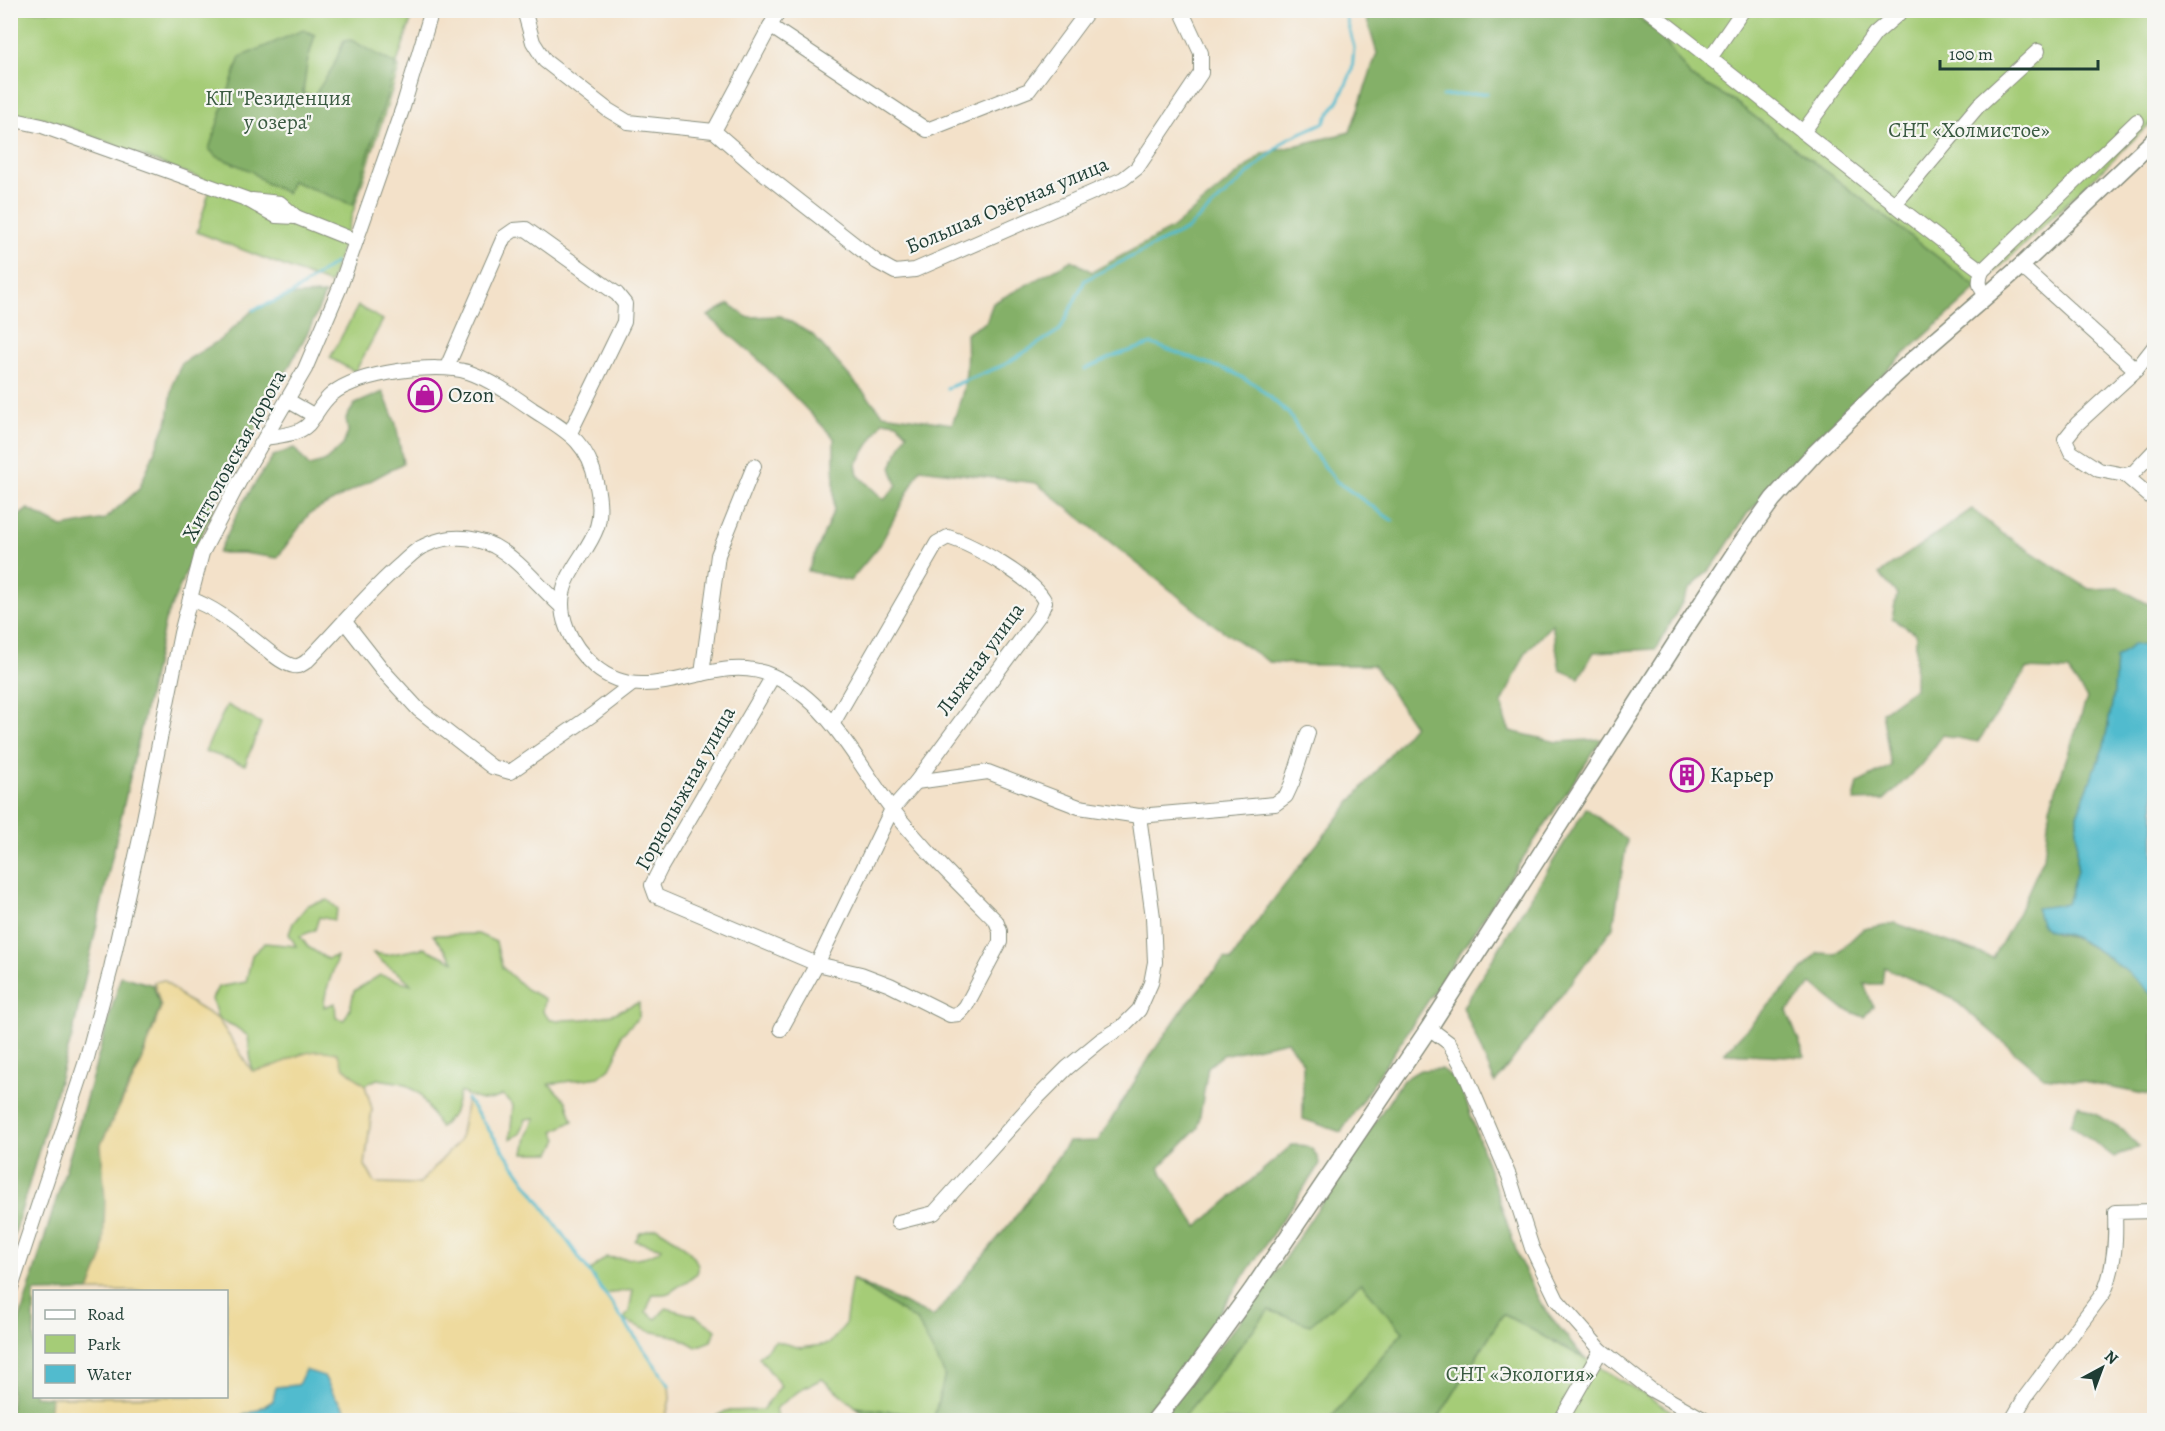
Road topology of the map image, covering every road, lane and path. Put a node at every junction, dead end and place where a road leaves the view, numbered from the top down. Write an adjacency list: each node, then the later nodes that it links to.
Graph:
1 (432, 10): 18 (street, Хиттоловская дорога)
2 (524, 10): 14 (street)
3 (779, 10): 9 (street)
4 (1091, 10): 9 (street)
5 (1181, 10): 14 (street, Большая Озёрная улица)
6 (1648, 10): 11 (street)
7 (1743, 10): 11 (street)
8 (1903, 10): 15 (street)
9 (770, 26): 14 (street)
10 (2038, 51): 17 (street)
11 (1710, 58): 15 (street)
12 (10, 119): 18 (street)
13 (2137, 121): 20 (street)
14 (714, 131)
15 (1803, 132): 17 (street)
16 (2154, 140): 19 (main road)
17 (1894, 205): 20 (street)
18 (356, 241): 25 (street, Хиттоловская дорога)
19 (2021, 266): 21 (main road); 24 (street)
20 (1982, 271): 21 (street)
21 (1986, 296): 45 (main road)
22 (2154, 347): 24 (street)
23 (447, 367): 26 (street); 27 (street); 27 (street)
24 (2136, 370): 31 (street)
25 (287, 400): 26 (street); 28 (street, Хиттоловская дорога)
26 (315, 416): 28 (street)
27 (570, 433): 34 (street)
28 (266, 438): 33 (street, Хиттоловская дорога)
29 (2154, 451): 31 (street)
30 (754, 465): 36 (street)
31 (2125, 475): 32 (street)
32 (2154, 500)
33 (190, 599): 35 (street); 49 (street, Хиттоловская дорога)
34 (562, 607): 35 (street); 38 (street)
35 (345, 622): 38 (street)
36 (702, 674): 37 (street); 38 (street)
37 (773, 676): 39 (street); 44 (street, Горнолыжная улица)
38 (631, 685)
39 (833, 723): 41 (street, Лыжная улица); 42 (street)
40 (1308, 733): 43 (street)
41 (916, 782): 42 (street, Лыжная улица); 43 (street)
42 (892, 809): 44 (street); 44 (street, Горнолыжная улица)
43 (1139, 816): 48 (street)
44 (817, 964): 46 (street)
45 (1429, 1028): 50 (street); 52 (main road)
46 (781, 1029)
47 (2154, 1211): 54 (street)
48 (898, 1222)
49 (10, 1291)
50 (1601, 1350): 51 (street); 53 (street)
51 (1699, 1419)
52 (1155, 1420)
53 (1561, 1420)
54 (2012, 1420)

